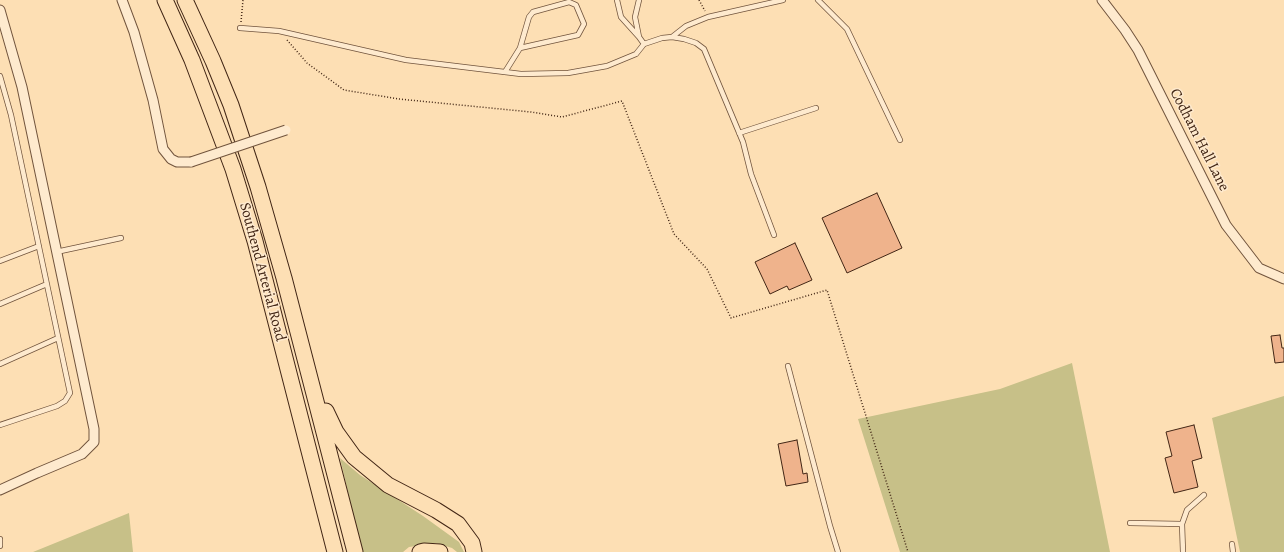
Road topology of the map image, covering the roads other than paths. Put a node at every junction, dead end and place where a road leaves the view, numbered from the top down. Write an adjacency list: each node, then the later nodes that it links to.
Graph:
1 (122, 0): 23 (street, bridge)
2 (156, 0): 21 (highway)
3 (165, 0): 21 (highway, Southend Arterial Road)
4 (185, 0): 18 (highway, Southend Arterial Road)
5 (194, 0): 18 (highway)
6 (617, 0): 14 (lane)
7 (639, 0): 14 (lane)
8 (783, 0): 15 (lane)
9 (818, 0): 25 (lane)
10 (1102, 0): 31 (street, Codham Hall Lane)
11 (559, 2): 17 (lane); 17 (lane)
12 (0, 10): 29 (street)
13 (240, 28): 19 (lane)
14 (639, 37): 16 (lane)
15 (672, 37): 16 (lane); 24 (lane)
16 (644, 44): 19 (lane)
17 (520, 48): 19 (lane)
18 (213, 62): 35 (highway, Southend Arterial Road)
19 (505, 72)
20 (0, 76): 28 (lane)
21 (207, 96): 46 (highway, Southend Arterial Road)
22 (816, 108): 24 (lane)
23 (286, 130)
24 (739, 133): 26 (lane)
25 (900, 140)
26 (774, 235)
27 (121, 238): 29 (lane)
28 (39, 246): 30 (lane); 32 (lane)
29 (56, 252): 39 (street)
30 (0, 261)
31 (1284, 279)
32 (47, 284): 33 (lane); 34 (lane)
33 (0, 304)
34 (58, 338): 36 (lane); 38 (lane)
35 (302, 346): 47 (highway, Southend Arterial Road); 50 (highway)
36 (0, 364)
37 (788, 366): 51 (lane)
38 (0, 425)
39 (0, 490)
40 (1204, 495): 42 (lane)
41 (1130, 523): 42 (lane)
42 (1182, 524): 52 (lane)
43 (0, 539): 45 (lane)
44 (1232, 544): 53 (lane)
45 (0, 546)
46 (335, 552)
47 (355, 552)
48 (420, 552): 49 (highway)
49 (440, 552)
50 (474, 552)
51 (838, 552)
52 (1183, 552)
53 (1233, 552)

